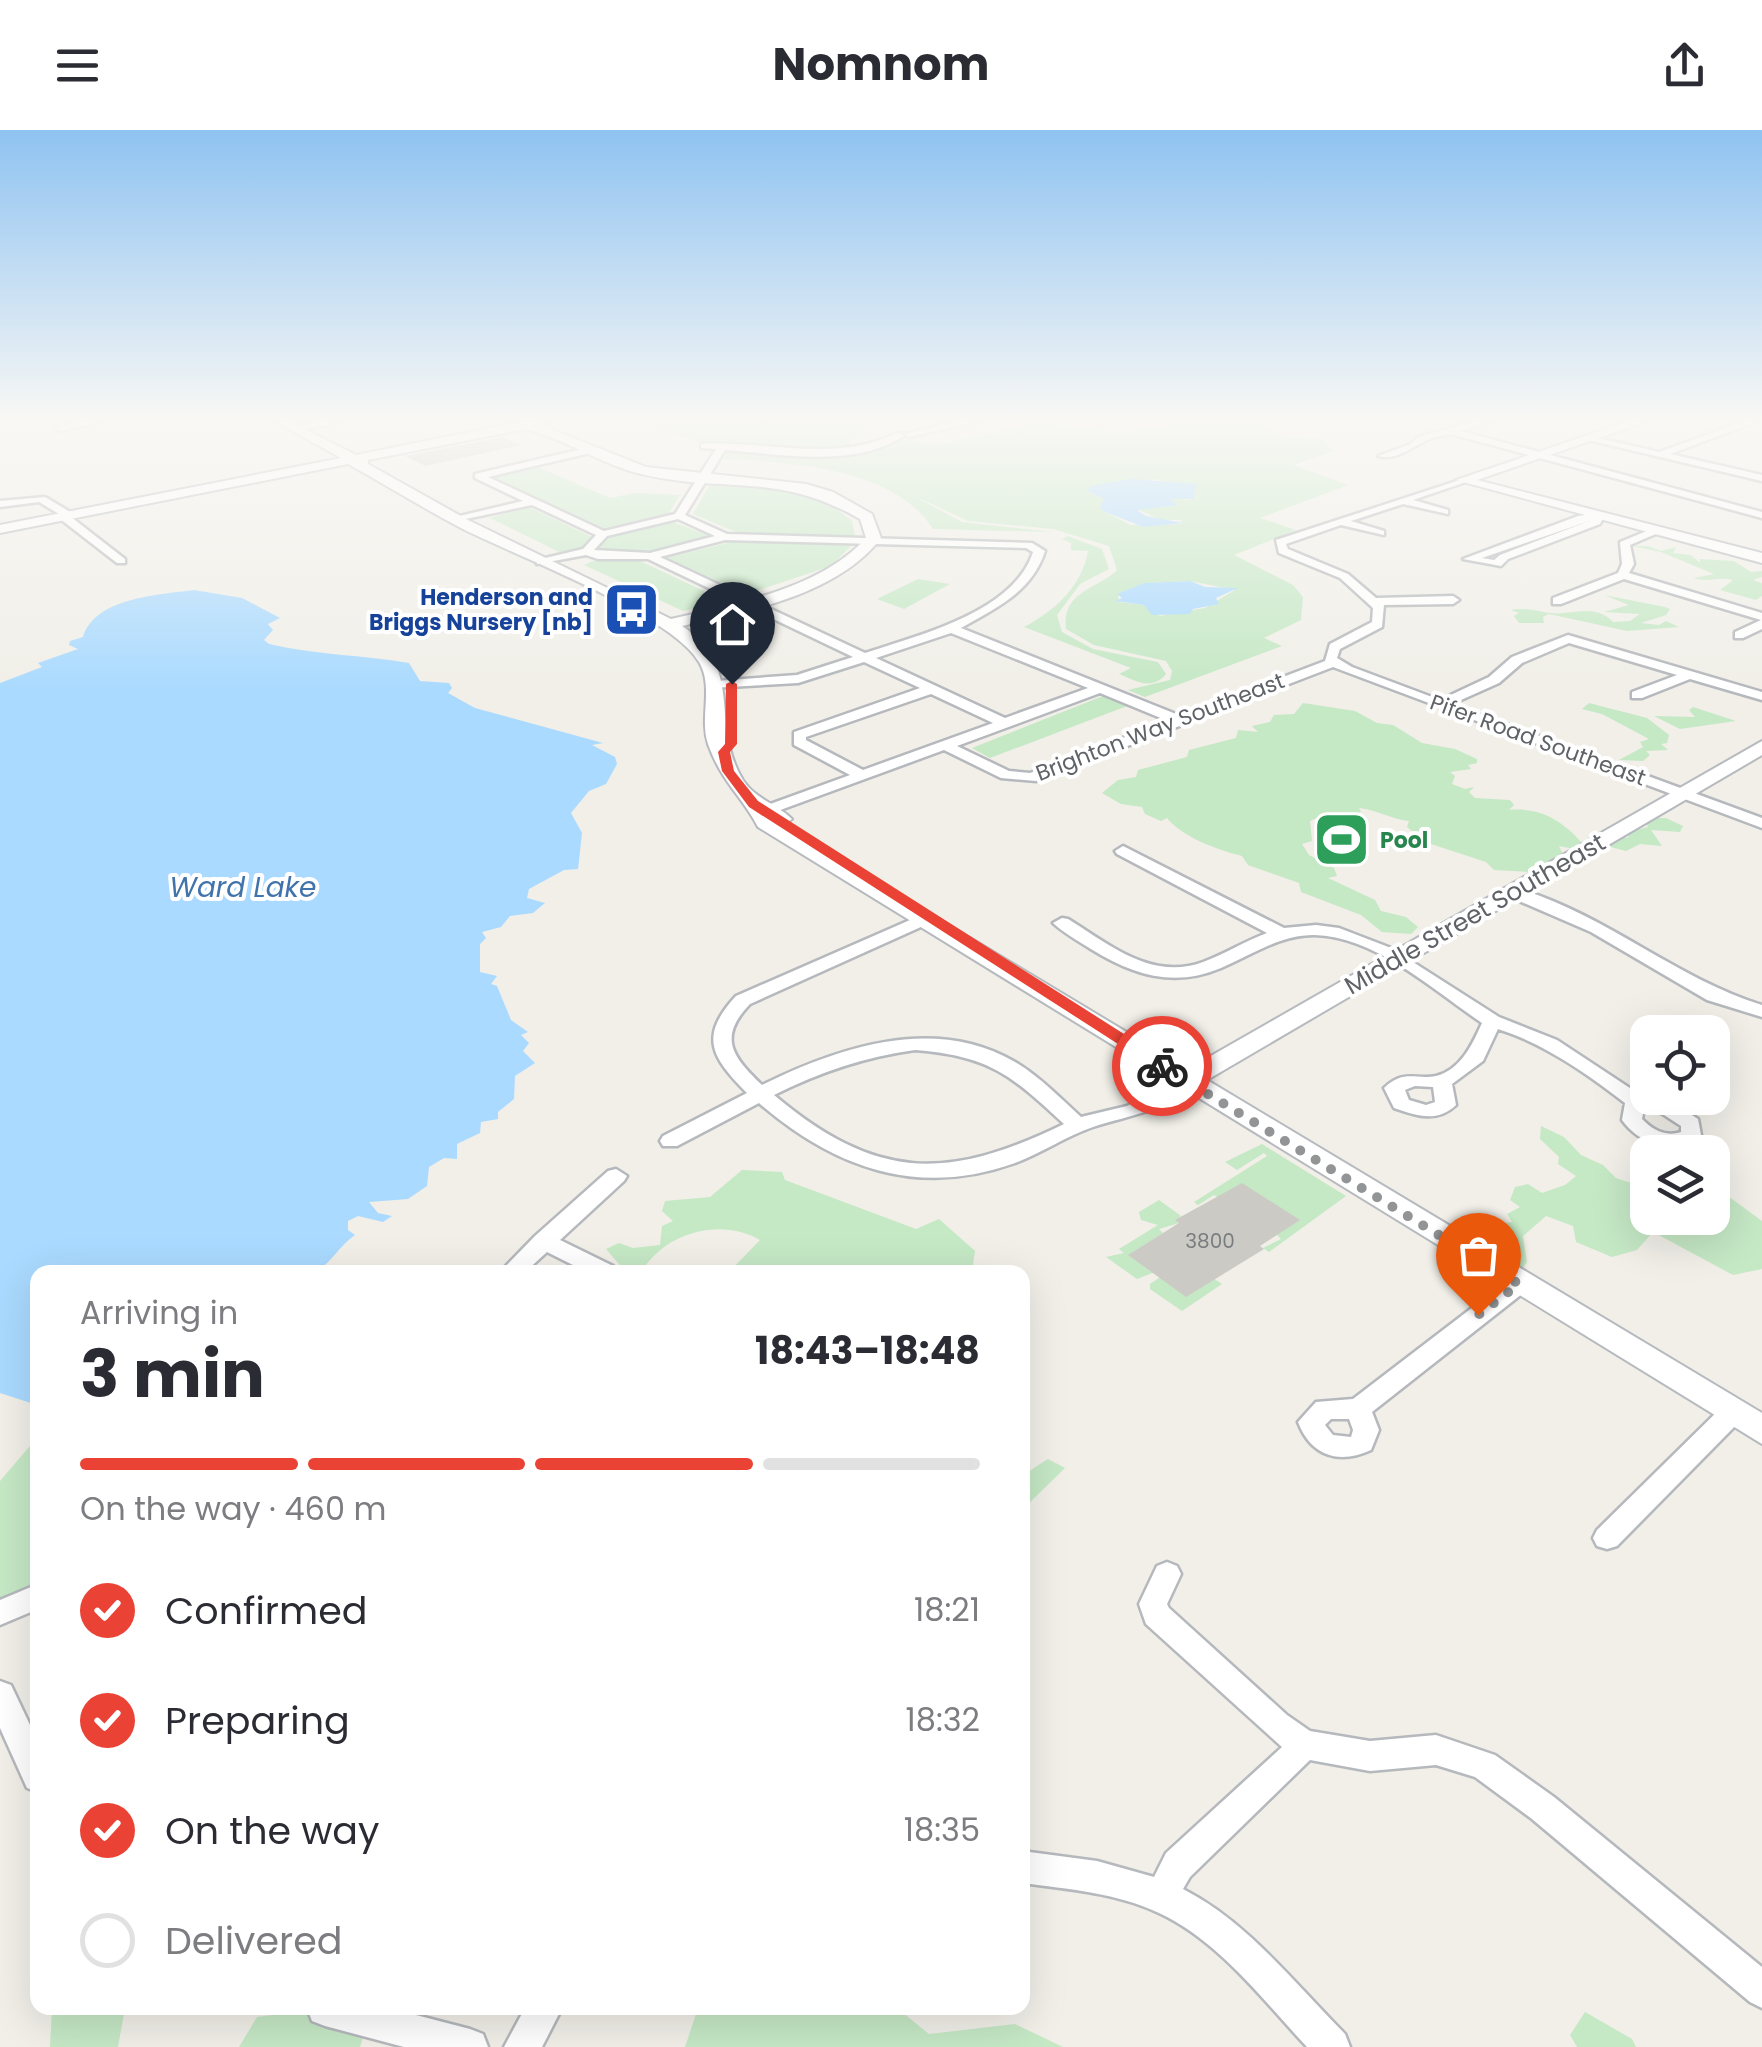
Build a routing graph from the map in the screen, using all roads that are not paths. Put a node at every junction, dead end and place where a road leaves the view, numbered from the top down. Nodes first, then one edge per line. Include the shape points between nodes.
1 (57, 510) edge
2 (92, 510) edge
3 (450, 510) edge
4 (493, 510) edge
5 (551, 510) edge
6 (681, 510) edge
7 (853, 510) edge
8 (1371, 510) edge
9 (1439, 510) edge
10 (1579, 510) edge
11 (1444, 512) dead end
12 (65, 516) junction
13 (678, 516) junction
14 (1600, 516) junction
15 (463, 517) junction
16 (1340, 521) junction
17 (0, 528) edge
18 (1654, 530) junction
19 (1380, 533) dead end
20 (603, 534) junction
21 (725, 537) junction
22 (871, 541) junction
23 (593, 553) junction
24 (650, 556) junction
25 (1762, 558) edge
26 (120, 561) dead end
27 (554, 563) junction
28 (1624, 575) junction
29 (1453, 600) dead end
30 (1557, 601) dead end
31 (1376, 602) junction
32 (747, 603) junction
33 (1762, 616) edge
34 (677, 622) junction
35 (1762, 624) edge
36 (952, 628) junction
37 (1739, 636) dead end
38 (864, 658) junction
39 (1328, 658) junction
40 (1691, 674) junction
41 (724, 685) junction
42 (1102, 688) junction
43 (931, 689) junction
44 (1637, 695) dead end
45 (1762, 696) edge
46 (1441, 704) junction
47 (1179, 720) junction
48 (1006, 724) junction
49 (947, 746) junction
50 (1762, 747) edge
51 (863, 776) junction
52 (1681, 793) junction
53 (764, 812) junction
54 (1762, 823) edge
55 (1123, 850) dead end
56 (1516, 894) junction
57 (926, 918) junction
58 (1062, 923) dead end
59 (1277, 932) junction
60 (1394, 960) junction
61 (1762, 1011) edge
62 (1492, 1021) junction
63 (1187, 1081) junction
64 (1442, 1082) dead end
65 (765, 1096) junction
66 (1630, 1097) edge
67 (1077, 1126) junction
68 (670, 1140) dead end
69 (616, 1176) dead end
70 (543, 1241) junction
71 (518, 1265) edge
72 (591, 1265) edge
73 (1519, 1284) junction
74 (1358, 1409) dead end
75 (1733, 1412) junction
76 (1762, 1430) edge
77 (1606, 1538) dead end
78 (1167, 1574) dead end
79 (30, 1600) edge
80 (0, 1613) edge
81 (0, 1696) edge
82 (1303, 1744) junction
83 (30, 1760) edge
84 (1030, 1868) edge
85 (1162, 1896) junction
86 (1762, 1990) edge
87 (351, 2015) edge
88 (540, 2015) edge
89 (470, 2047) edge
90 (522, 2047) edge
91 (1332, 2047) edge

1 - 12 street
2 - 12 street
3 - 15 street
4 - 15 street
5 - 20 street
6 - 13 street
7 - 22 street via 865,518
8 - 16 street
9 - 11 street
10 - 14 street
12 - 17 street
12 - 26 street
13 - 20 street
13 - 21 street
14 - 14 street via 1582,518 1469,559 1496,564
14 - 18 street
15 - 27 street
16 - 19 street
16 - 31 street via 1278,544 1344,576
18 - 25 street
18 - 28 street via 1624,544
20 - 23 street
21 - 22 street
21 - 24 street
22 - 32 street via 834,575
22 - 36 street via 1039,550 1014,592
23 - 24 street
23 - 27 street
24 - 32 street
27 - 34 street
28 - 30 street
28 - 33 street
29 - 31 street
31 - 39 street, Brighton Way Southeast via 1381,616 1374,627
32 - 34 street
32 - 38 street
34 - 41 street via 723,660
35 - 37 street
36 - 38 street
36 - 42 street
38 - 41 street via 784,682
38 - 43 street
39 - 46 street, Pifer Road Southeast
39 - 47 street, Brighton Way Southeast
40 - 44 street
40 - 45 street
40 - 46 street via 1576,638 1517,660 1494,680
41 - 53 street via 728,771
42 - 47 street
42 - 48 street
43 - 48 street
43 - 51 street via 797,738
46 - 52 street, Pifer Road Southeast
47 - 49 street, Brighton Way Southeast via 1030,778
48 - 49 street
49 - 51 street
50 - 52 street, Middle Street Southeast
51 - 53 street
52 - 54 street, Pifer Road Southeast
52 - 56 street, Middle Street Southeast
53 - 57 street via 766,822 785,835
55 - 59 street
56 - 60 street, Middle Street Southeast
56 - 61 street via 1610,935 1714,996
57 - 63 street
57 - 65 street via 763,988 730,1012 723,1050
58 - 59 street via 1140,968 1169,974 1201,970
59 - 60 street via 1321,930
60 - 62 street
60 - 63 street, Middle Street Southeast
62 - 64 street via 1476,1057
62 - 66 street via 1578,1059
63 - 67 street via 1146,1106
63 - 73 street
65 - 67 street via 843,1152 914,1170 1000,1163
65 - 67 street via 877,1047 942,1043 1003,1063
65 - 68 street
69 - 70 street
70 - 71 street
70 - 72 street
73 - 74 street
73 - 75 street
75 - 76 street
75 - 77 street
78 - 82 street via 1153,1604 1156,1615
79 - 80 street
81 - 83 street
82 - 85 street via 1178,1865
82 - 86 street via 1370,1756 1436,1750 1484,1765
84 - 85 street
85 - 91 street via 1212,1926
87 - 89 street
88 - 90 street

